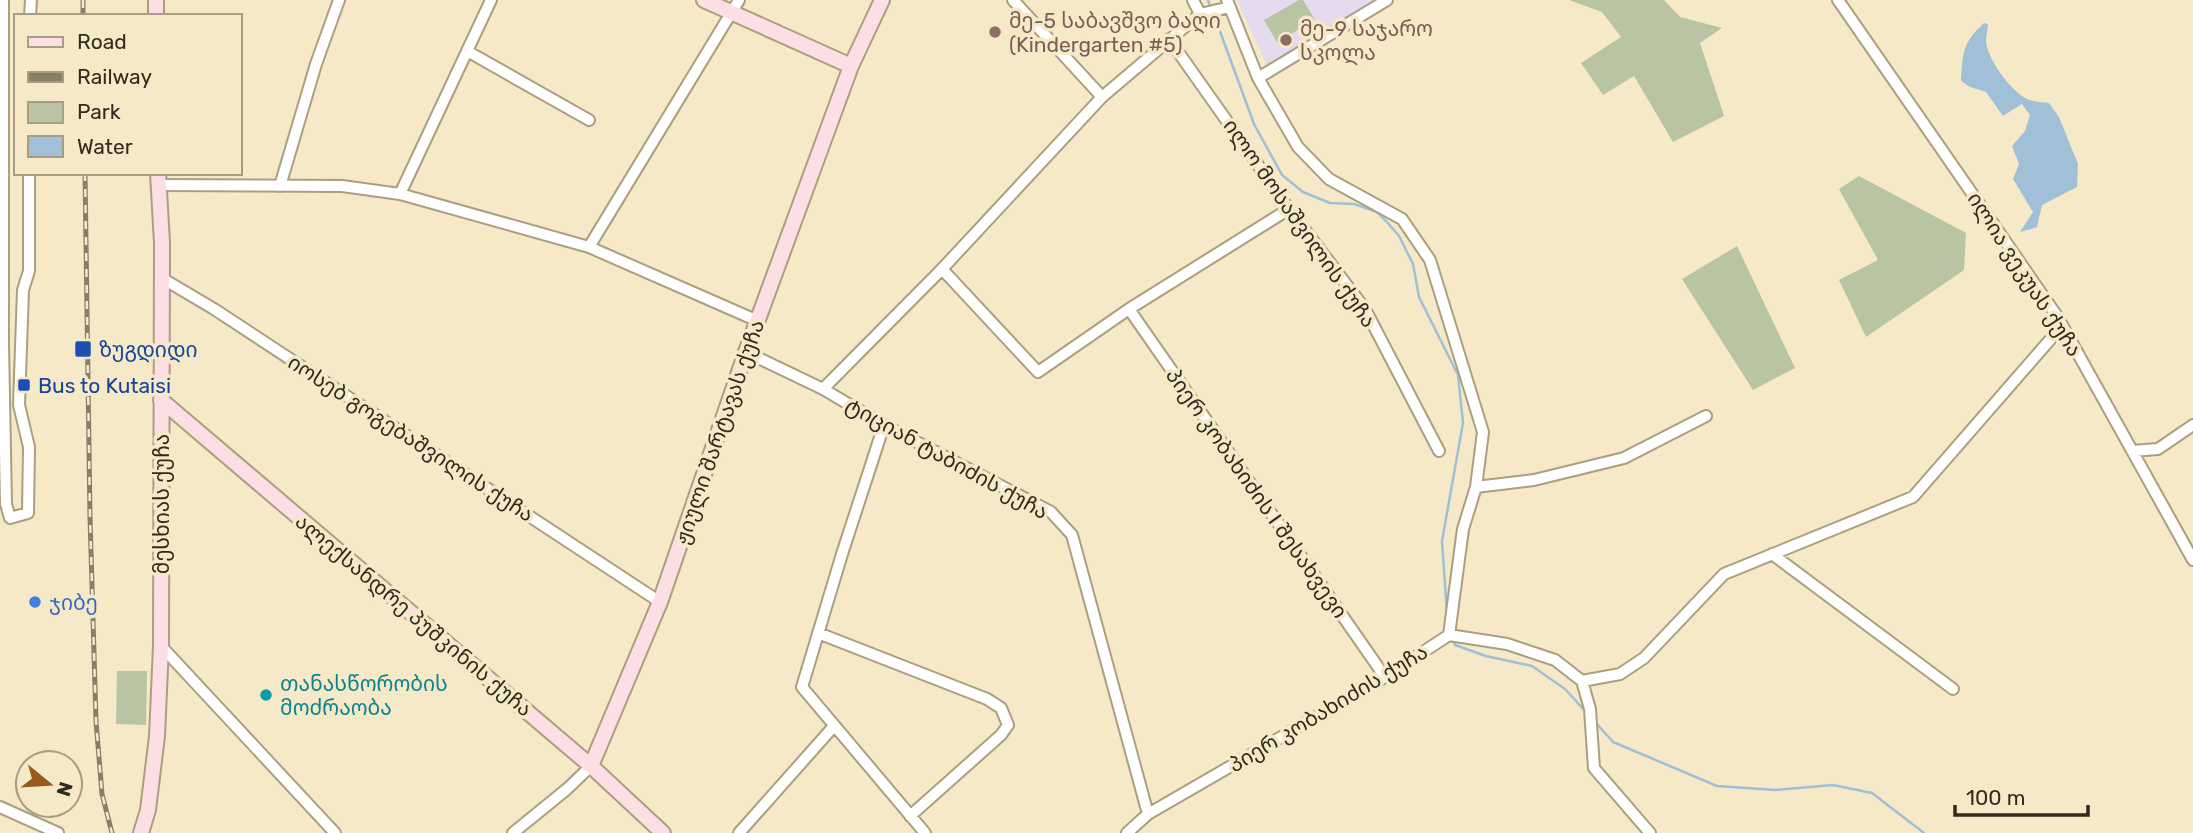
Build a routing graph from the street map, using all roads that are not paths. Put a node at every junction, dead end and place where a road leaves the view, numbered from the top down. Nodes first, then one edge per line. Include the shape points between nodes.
1 (3, 0) edge
2 (339, 0) edge
3 (491, 0) edge
4 (704, 0) edge
5 (882, 0) edge
6 (1013, 0) edge
7 (1193, 0) edge
8 (1387, 0) edge
9 (1838, 0) edge
10 (1229, 3) edge
11 (735, 6) edge
12 (1201, 13) junction
13 (1169, 39) junction
14 (467, 51) junction
15 (851, 66) junction
16 (1258, 78) junction
17 (1102, 97) junction
18 (1, 100) edge
19 (589, 120) dead end
20 (29, 175) edge
21 (158, 179) edge
22 (280, 186) junction
23 (400, 194) junction
24 (1289, 209) junction
25 (589, 247) junction
26 (942, 269) junction
27 (160, 277) junction
28 (1129, 309) junction
29 (758, 321) junction
30 (2062, 326) junction
31 (1, 344) edge
32 (20, 344) junction
33 (746, 352) junction
34 (2, 366) edge
35 (20, 366) junction
36 (823, 389) junction
37 (161, 400) junction
38 (1706, 416) dead end
39 (884, 425) junction
40 (2193, 425) edge
41 (1439, 451) dead end
42 (2132, 451) junction
43 (1476, 487) junction
44 (1772, 554) junction
45 (2193, 560) edge
46 (660, 602) junction
47 (818, 633) junction
48 (1449, 635) junction
49 (161, 646) junction
50 (1385, 677) junction
51 (1582, 681) junction
52 (1953, 689) dead end
53 (834, 726) junction
54 (592, 766) junction
55 (0, 807) edge
56 (1147, 814) junction
57 (910, 816) junction
58 (58, 833) edge
59 (141, 833) edge
60 (335, 833) edge
61 (513, 833) edge
62 (663, 833) edge
63 (739, 833) edge
64 (925, 833) edge
65 (1126, 833) edge
66 (1650, 833) edge

1 - 18 street
2 - 22 street
3 - 14 street
4 - 11 street
5 - 15 street, ჟიული შარტავას ქუჩა
6 - 17 street
7 - 12 street
8 - 16 street
9 - 30 street, ილია ვეკუას ქუჩა
10 - 12 street
10 - 16 street, პიერ კობახიძის ქუჩა
11 - 15 street
11 - 25 street
12 - 13 street
13 - 17 street
13 - 24 street, ილო მოსაშვილის ქუჩა
14 - 19 street
14 - 23 street
15 - 29 street, ჟიული შარტავას ქუჩა
16 - 43 street, პიერ კობახიძის ქუჩა via 1298,147 1329,179 1402,219 1430,260 1483,432
17 - 26 street
18 - 31 street
20 - 32 street via 29,271 23,290
21 - 22 street
21 - 27 street, მესხიას ქუჩა
22 - 23 street via 342,186
23 - 25 street
24 - 28 street
24 - 41 street, ილო მოსაშვილის ქუჩა via 1365,309
25 - 29 street
26 - 28 street via 1038,372
26 - 36 street
27 - 37 street, მესხიას ქუჩა
27 - 46 street, იოსებ გოგებაშვილის ქუჩა
28 - 50 street, პიერ კობახიძის I შესახვევი
29 - 33 street, ჟიული შარტავას ქუჩა
30 - 42 street, ილია ვეკუას ქუჩა
30 - 44 street via 1913,497
31 - 32 street
31 - 34 street
32 - 35 street
33 - 36 street, ტიციან ტაბიძის ქუჩა
33 - 46 street, ჟიული შარტავას ქუჩა
34 - 35 street
34 - 35 street via 10,518 28,513 29,447 19,405
36 - 39 street, ტიციან ტაბიძის ქუჩა
37 - 49 street, მესხიას ქუჩა
37 - 54 street, ალექსანდრე პუშკინის ქუჩა
38 - 43 street via 1624,458 1534,480
39 - 47 street
39 - 56 street, ტიციან ტაბიძის ქუჩა via 1051,512 1072,535
40 - 42 street via 2158,449
42 - 45 street, ილია ვეკუას ქუჩა
43 - 48 street, პიერ კობახიძის ქუჩა via 1464,529
44 - 51 street via 1724,574 1644,658 1620,674
44 - 52 street
46 - 54 street, ჟიული შარტავას ქუჩა
47 - 53 street via 802,687
47 - 57 street via 1001,708 1008,724 1001,735
48 - 50 street, პიერ კობახიძის ქუჩა
48 - 51 street via 1507,644 1555,660
49 - 59 street, მესხიას ქუჩა via 157,736
49 - 60 street
50 - 56 street, პიერ კობახიძის ქუჩა
51 - 66 street via 1590,709 1594,768
53 - 57 street
53 - 63 street
54 - 61 street, ჟიული შარტავას ქუჩა
54 - 62 street, ალექსანდრე პუშკინის ქუჩა
55 - 58 street
56 - 65 street, პიერ კობახიძის ქუჩა
57 - 64 street

